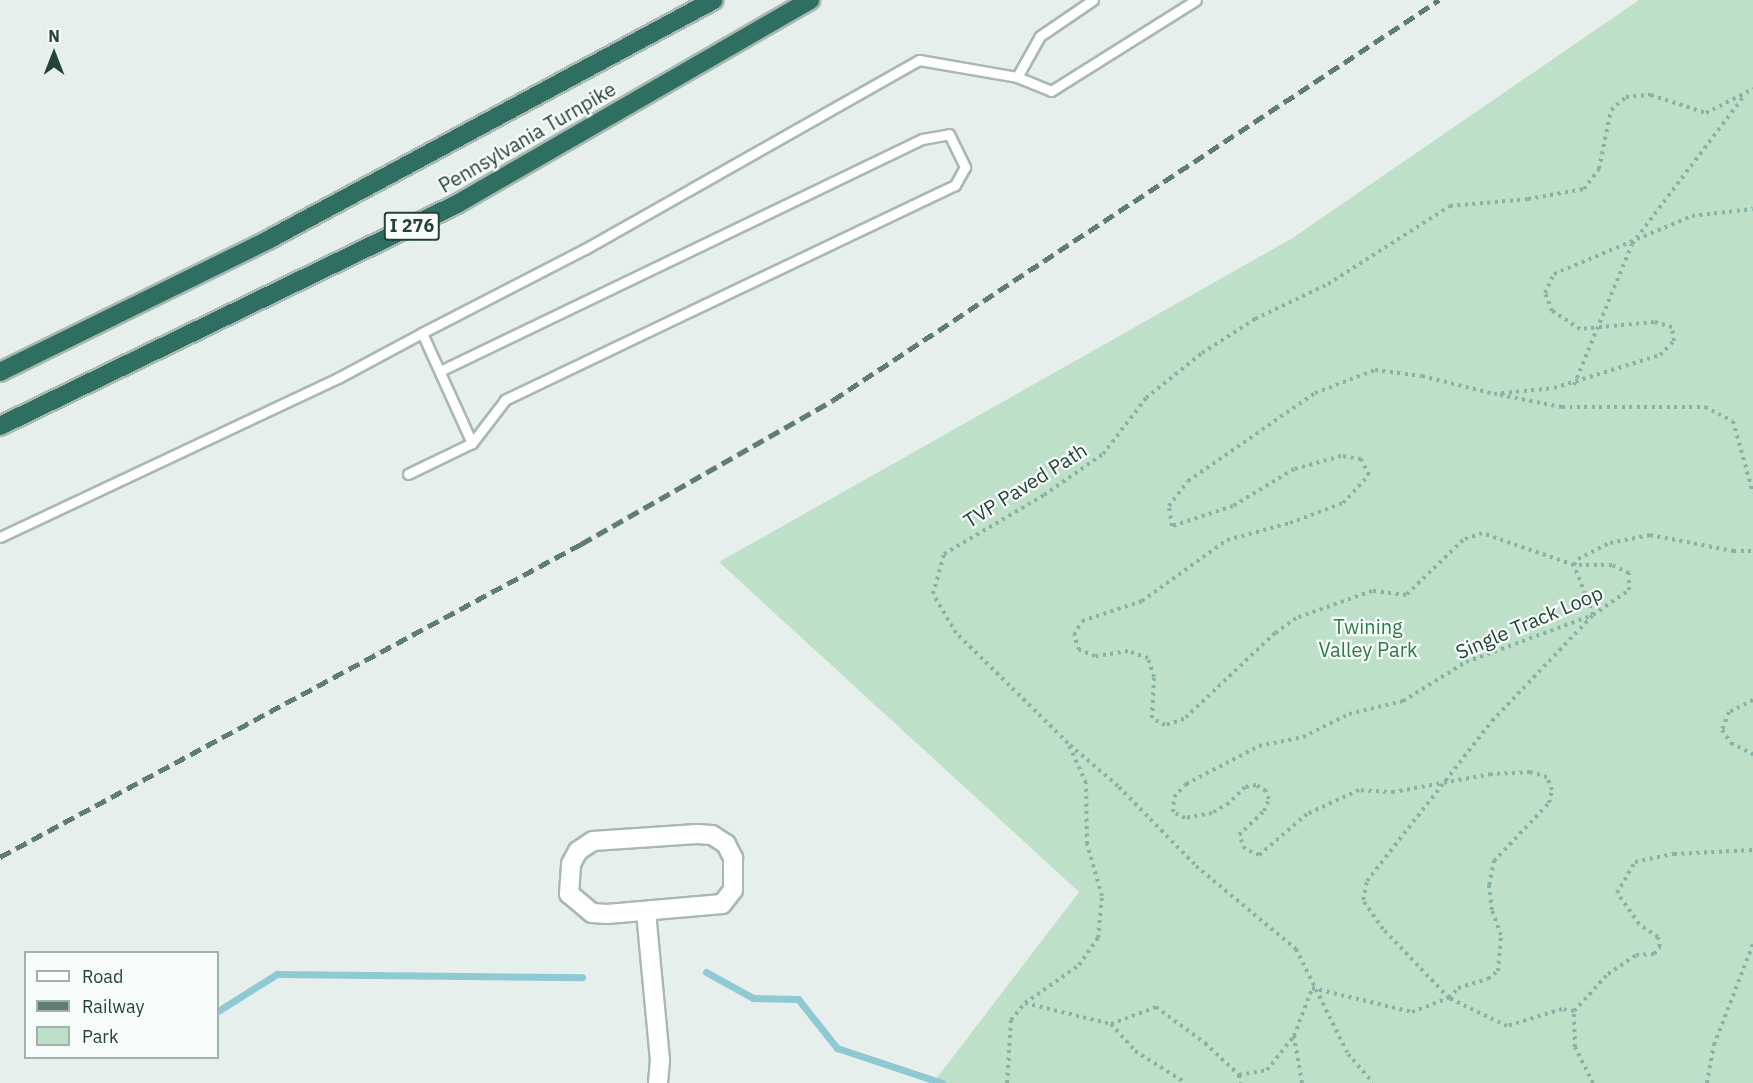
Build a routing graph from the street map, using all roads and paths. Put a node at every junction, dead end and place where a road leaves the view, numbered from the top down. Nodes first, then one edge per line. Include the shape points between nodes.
1 (714, 0) edge
2 (810, 0) edge
3 (1093, 0) edge
4 (1196, 0) edge
5 (1017, 77) junction
6 (1753, 89) edge
7 (1744, 96) junction
8 (1753, 209) edge
9 (1632, 244) junction
10 (1596, 328) junction
11 (422, 333) junction
12 (440, 371) junction
13 (0, 372) edge
14 (1574, 384) junction
15 (1494, 394) junction
16 (0, 426) edge
17 (472, 443) junction
18 (408, 474) dead end
19 (1753, 493) edge
20 (0, 537) edge
21 (1753, 551) edge
22 (1574, 565) junction
23 (1593, 615) junction
24 (1753, 700) edge
25 (1068, 743) junction
26 (1753, 754) edge
27 (1443, 784) junction
28 (1753, 850) edge
29 (646, 912) junction
30 (1753, 944) edge
31 (1312, 988) junction
32 (1449, 998) junction
33 (1024, 1003) junction
34 (1574, 1011) junction
35 (1111, 1024) junction
36 (1294, 1036) junction
37 (1239, 1075) junction
38 (658, 1083) edge
39 (1007, 1083) edge
40 (1186, 1083) edge
41 (1240, 1083) edge
42 (1302, 1083) edge
43 (1373, 1083) edge
44 (1593, 1083) edge
45 (1707, 1083) edge

1 - 13 highway, Pennsylvania Turnpike / I 276 via 267,240
2 - 16 highway, Pennsylvania Turnpike / I 276 via 457,204
3 - 5 lane via 1040,36
4 - 5 lane via 1051,91
5 - 11 lane via 919,60 585,249
6 - 7 path, TVP Paved Path
7 - 9 path
7 - 25 path, TVP Paved Path via 1706,113 1651,95 1626,97 1611,110 1599,169 1584,189 1528,200 1450,206 1328,284 1255,319 1202,353 1146,398 1103,454 1044,495 944,554 933,594 956,633
8 - 9 path, Single Track Loop via 1692,216
9 - 10 path
9 - 10 path, Single Track Loop via 1554,274 1545,292 1552,311 1580,329
10 - 14 path
10 - 14 path, Single Track Loop via 1654,322 1672,327 1674,340 1660,355
11 - 12 lane
11 - 20 lane via 338,378
12 - 17 lane
12 - 17 lane via 922,139 949,134 965,167 955,185 505,400
14 - 15 path, Single Track Loop
15 - 19 path via 1563,407 1705,407 1733,421
15 - 22 path, Single Track Loop via 1422,376 1375,370 1315,393 1188,481 1168,506 1173,526 1233,506 1294,469 1341,456 1361,459 1369,475 1342,503 1290,523 1227,540 1142,601 1082,621 1074,635 1079,650 1095,656 1128,651 1148,658 1154,677 1152,718 1165,725 1184,719 1296,618 1372,591 1406,595 1463,540 1482,533
17 - 18 lane
21 - 22 path via 1733,551 1650,535 1610,543 1578,559
22 - 23 path
22 - 23 path, Single Track Loop via 1611,565 1629,573 1629,590
23 - 27 path via 1492,721
23 - 27 path, Single Track Loop via 1466,662 1403,701 1349,714 1303,737 1259,746 1186,784 1174,797 1173,812 1185,818 1212,813 1245,787 1256,785 1266,791 1269,799 1264,811 1239,835 1245,849 1259,855 1307,814 1359,790 1394,792
24 - 26 path via 1729,712 1722,730 1731,743
25 - 31 path via 1119,787 1196,866 1296,949
25 - 33 path, TVP Paved Path via 1086,783 1087,844 1102,896 1098,938 1079,965
27 - 32 path via 1367,881 1363,900 1383,929
27 - 32 path, Single Track Loop via 1530,772 1547,777 1552,790 1549,803 1494,861 1488,885 1501,935 1498,971 1488,980 1458,988
28 - 34 path via 1674,854 1635,862 1617,893 1639,924 1658,937 1660,947 1654,954 1636,956 1608,974
29 - 29 street via 722,904 734,890 736,876 734,858 726,844 712,835 697,834 593,841 578,850 568,879 569,894 577,903 592,913
29 - 38 street via 659,1041
30 - 45 path via 1714,1045
31 - 32 path, Single Track Loop via 1412,1012
31 - 36 path
31 - 43 path via 1348,1054
32 - 34 path via 1507,1026 1562,1009
33 - 35 path
33 - 39 path, TVP Paved Path via 1011,1020
34 - 44 path via 1575,1047
35 - 37 path via 1156,1007 1205,1043
35 - 40 path via 1135,1052
36 - 37 path via 1267,1070
36 - 42 path
37 - 41 path

